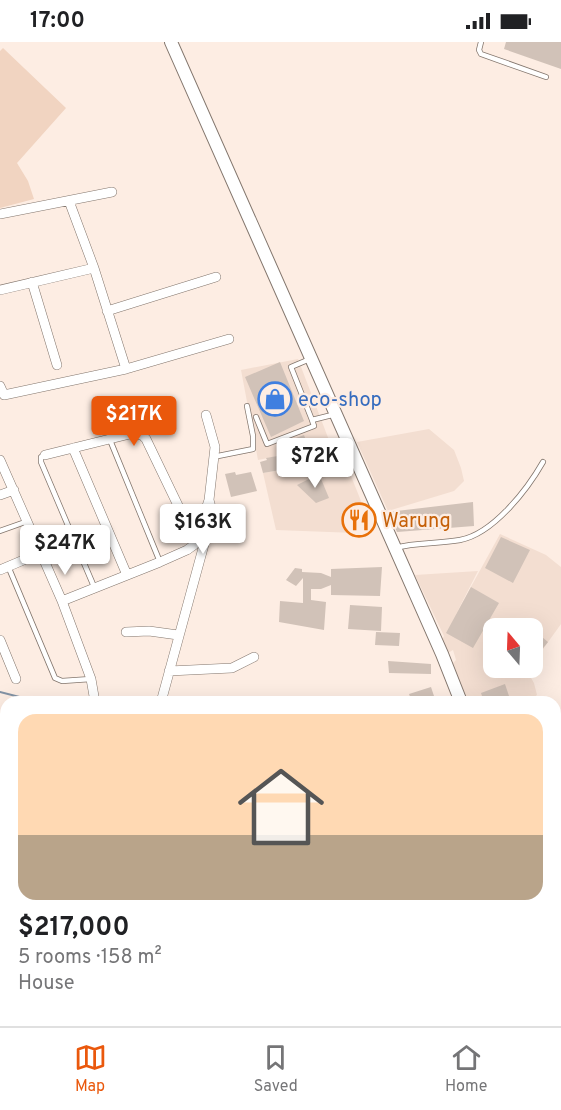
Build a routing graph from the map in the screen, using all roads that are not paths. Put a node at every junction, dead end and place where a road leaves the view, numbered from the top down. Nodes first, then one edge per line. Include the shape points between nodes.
1 (171, 42) edge
2 (481, 42) edge
3 (546, 77) dead end
4 (112, 192) dead end
5 (69, 201) junction
6 (0, 214) edge
7 (94, 268) junction
8 (216, 277) dead end
9 (32, 282) junction
10 (0, 290) edge
11 (107, 311) junction
12 (230, 339) dead end
13 (311, 358) junction
14 (57, 365) dead end
15 (126, 369) junction
16 (1, 392) edge
17 (247, 406) dead end
18 (336, 414) junction
19 (206, 415) dead end
20 (256, 417) dead end
21 (312, 420) junction
22 (109, 439) junction
23 (74, 448) junction
24 (45, 455) joint
25 (213, 457) junction
26 (0, 460) edge
27 (543, 462) dead end
28 (14, 490) junction
29 (0, 495) edge
30 (208, 500) junction
31 (184, 520) dead end
32 (28, 521) junction
33 (0, 531) edge
34 (395, 548) junction
35 (40, 553) junction
36 (160, 562) junction
37 (4, 568) edge
38 (127, 575) junction
39 (95, 589) junction
40 (62, 601) junction
41 (126, 632) dead end
42 (178, 635) junction
43 (0, 640) edge
44 (254, 657) dead end
45 (169, 671) junction
46 (16, 679) dead end
47 (91, 679) junction
48 (94, 696) edge
49 (162, 696) edge
50 (459, 696) edge
51 (365, 1026) edge
52 (389, 1026) edge

1 - 13 main road
2 - 3 lane via 481,54
4 - 5 street
5 - 6 street
5 - 7 street
7 - 9 street
7 - 11 street
8 - 11 street
9 - 10 street
9 - 14 street
11 - 15 street
12 - 15 street
13 - 18 main road
13 - 21 lane via 291,367
15 - 16 street
17 - 25 lane via 253,449
18 - 21 lane
18 - 34 main road
19 - 25 street via 214,441
20 - 21 lane via 267,444 314,426
22 - 23 street
22 - 31 street via 134,433 146,439
22 - 36 lane
23 - 24 street
23 - 38 street
24 - 39 lane via 41,462
25 - 30 street
26 - 28 street
27 - 34 lane via 531,483 497,520 474,535
28 - 29 street
28 - 32 street
30 - 36 street via 195,545
30 - 42 street via 211,519
32 - 33 lane
32 - 35 street
34 - 50 main road
35 - 37 street
35 - 40 street
36 - 38 street
37 - 47 lane via 55,678
38 - 39 street
39 - 40 street
40 - 47 street
41 - 42 street
42 - 45 street
43 - 46 street
44 - 45 street via 232,668
45 - 49 street
47 - 48 street
51 - 52 main road

